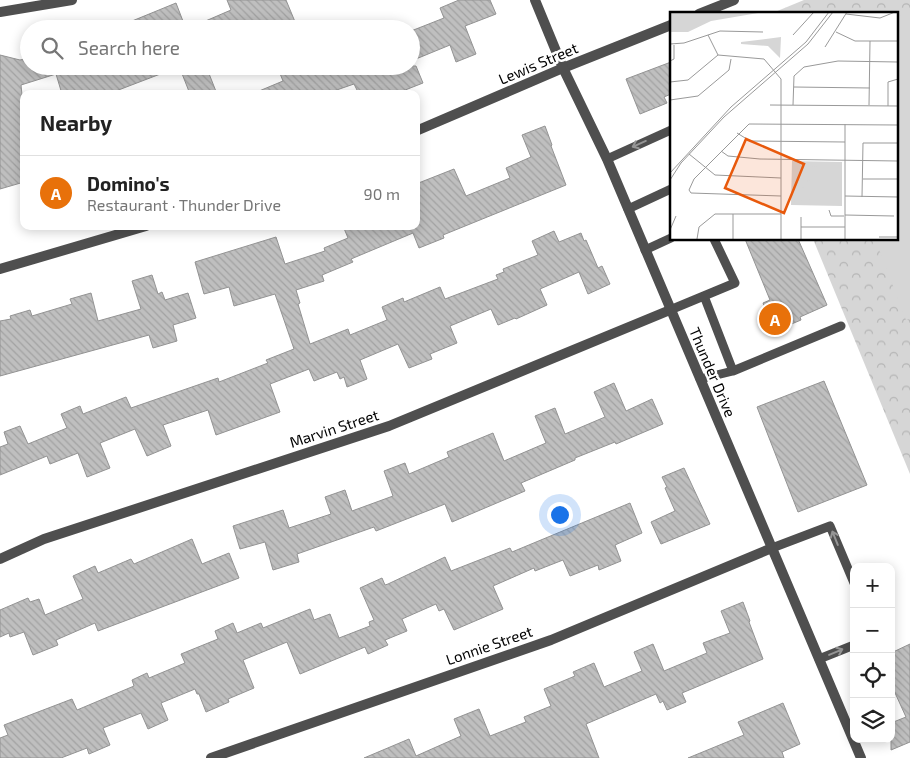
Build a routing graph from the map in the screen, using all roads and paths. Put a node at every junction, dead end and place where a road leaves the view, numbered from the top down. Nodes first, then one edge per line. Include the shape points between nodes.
1 (72, 0) edge
2 (535, 0) edge
3 (734, 0) edge
4 (0, 12) edge
5 (704, 12) edge
6 (670, 25) edge
7 (563, 68) junction
8 (420, 128) edge
9 (670, 130) edge
10 (606, 159) junction
11 (670, 189) edge
12 (628, 209) junction
13 (132, 230) edge
14 (670, 238) edge
15 (714, 240) edge
16 (645, 250) junction
17 (0, 269) edge
18 (704, 296) junction
19 (670, 310) junction
20 (842, 326) dead end
21 (733, 371) junction
22 (700, 379) junction
23 (772, 548) junction
24 (0, 558) edge
25 (850, 574) edge
26 (850, 646) edge
27 (819, 659) junction
28 (211, 758) edge
29 (861, 758) edge

1 - 4 street
2 - 7 street, Thunder Drive
3 - 5 street
6 - 7 street, Lewis Street
7 - 8 street, Lewis Street
7 - 10 street, Thunder Drive
9 -> 10 lane
10 - 12 street, Thunder Drive
11 - 12 lane
12 - 16 street, Thunder Drive
13 - 17 street
14 - 16 lane
15 - 18 lane via 735,283
16 - 19 street, Thunder Drive
18 - 19 lane
18 - 21 lane
19 - 22 street, Thunder Drive
19 - 24 street, Marvin Street via 389,426 44,539
20 - 21 lane
21 - 22 lane
22 - 23 street, Thunder Drive
25 -> 23 lane via 830,526
23 - 27 street, Thunder Drive
23 - 28 street, Lonnie Street via 551,640
27 -> 26 lane
27 - 29 street, Thunder Drive

